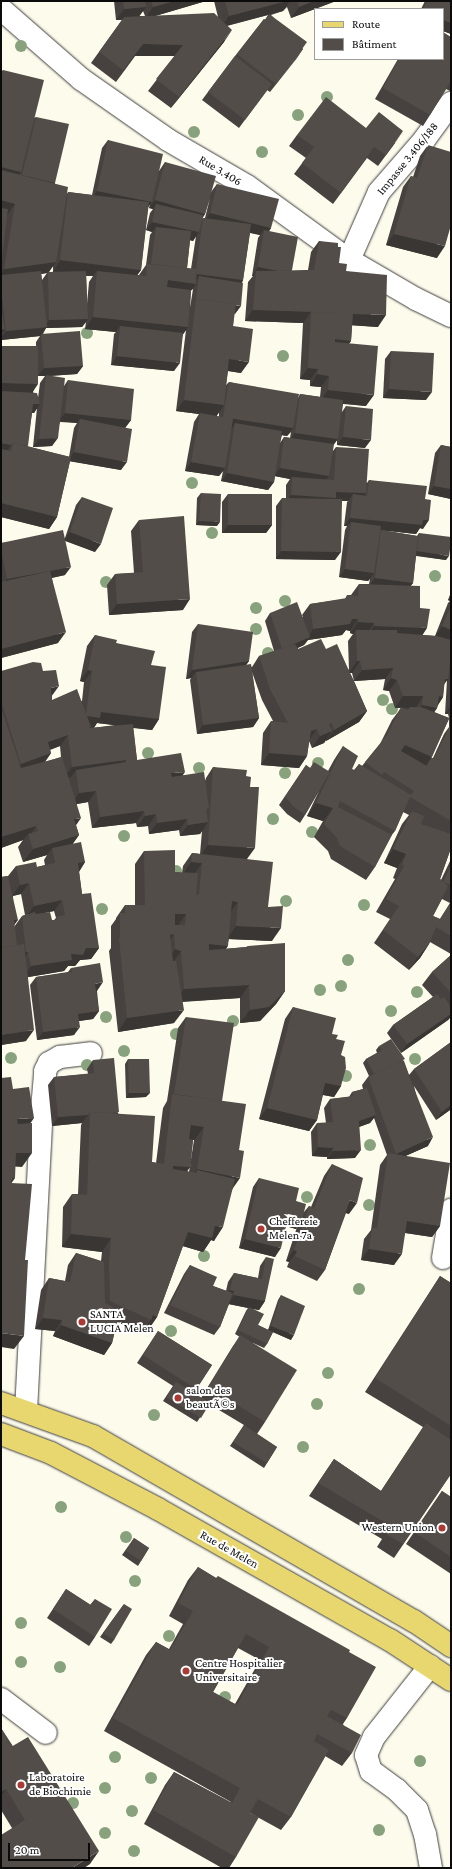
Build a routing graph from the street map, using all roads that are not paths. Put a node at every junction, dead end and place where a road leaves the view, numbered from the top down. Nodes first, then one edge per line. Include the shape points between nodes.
1 (1, 9) edge
2 (451, 103) edge
3 (349, 260) junction
4 (451, 316) edge
5 (91, 1053) dead end
6 (451, 1210) edge
7 (443, 1258) dead end
8 (1, 1403) edge
9 (26, 1411) junction
10 (1, 1434) edge
11 (451, 1646) edge
12 (430, 1666) junction
13 (451, 1680) edge
14 (1, 1699) edge
15 (46, 1734) dead end
16 (431, 1868) edge

1 - 3 street, Rue 3.406 via 81,79 168,140 247,186
2 - 3 street, Impasse 3.406/188 via 424,140 379,192
3 - 4 street, Rue 3.406
5 - 9 street via 60,1057 49,1063 45,1071
6 - 7 street
8 - 9 main road
9 - 11 main road via 93,1436 414,1621
10 - 12 main road, Rue de Melen via 51,1453 158,1509 390,1640
12 - 13 main road, Rue de Melen
12 - 16 street via 374,1737 366,1755 371,1771 398,1790 417,1810 425,1834
14 - 15 street

